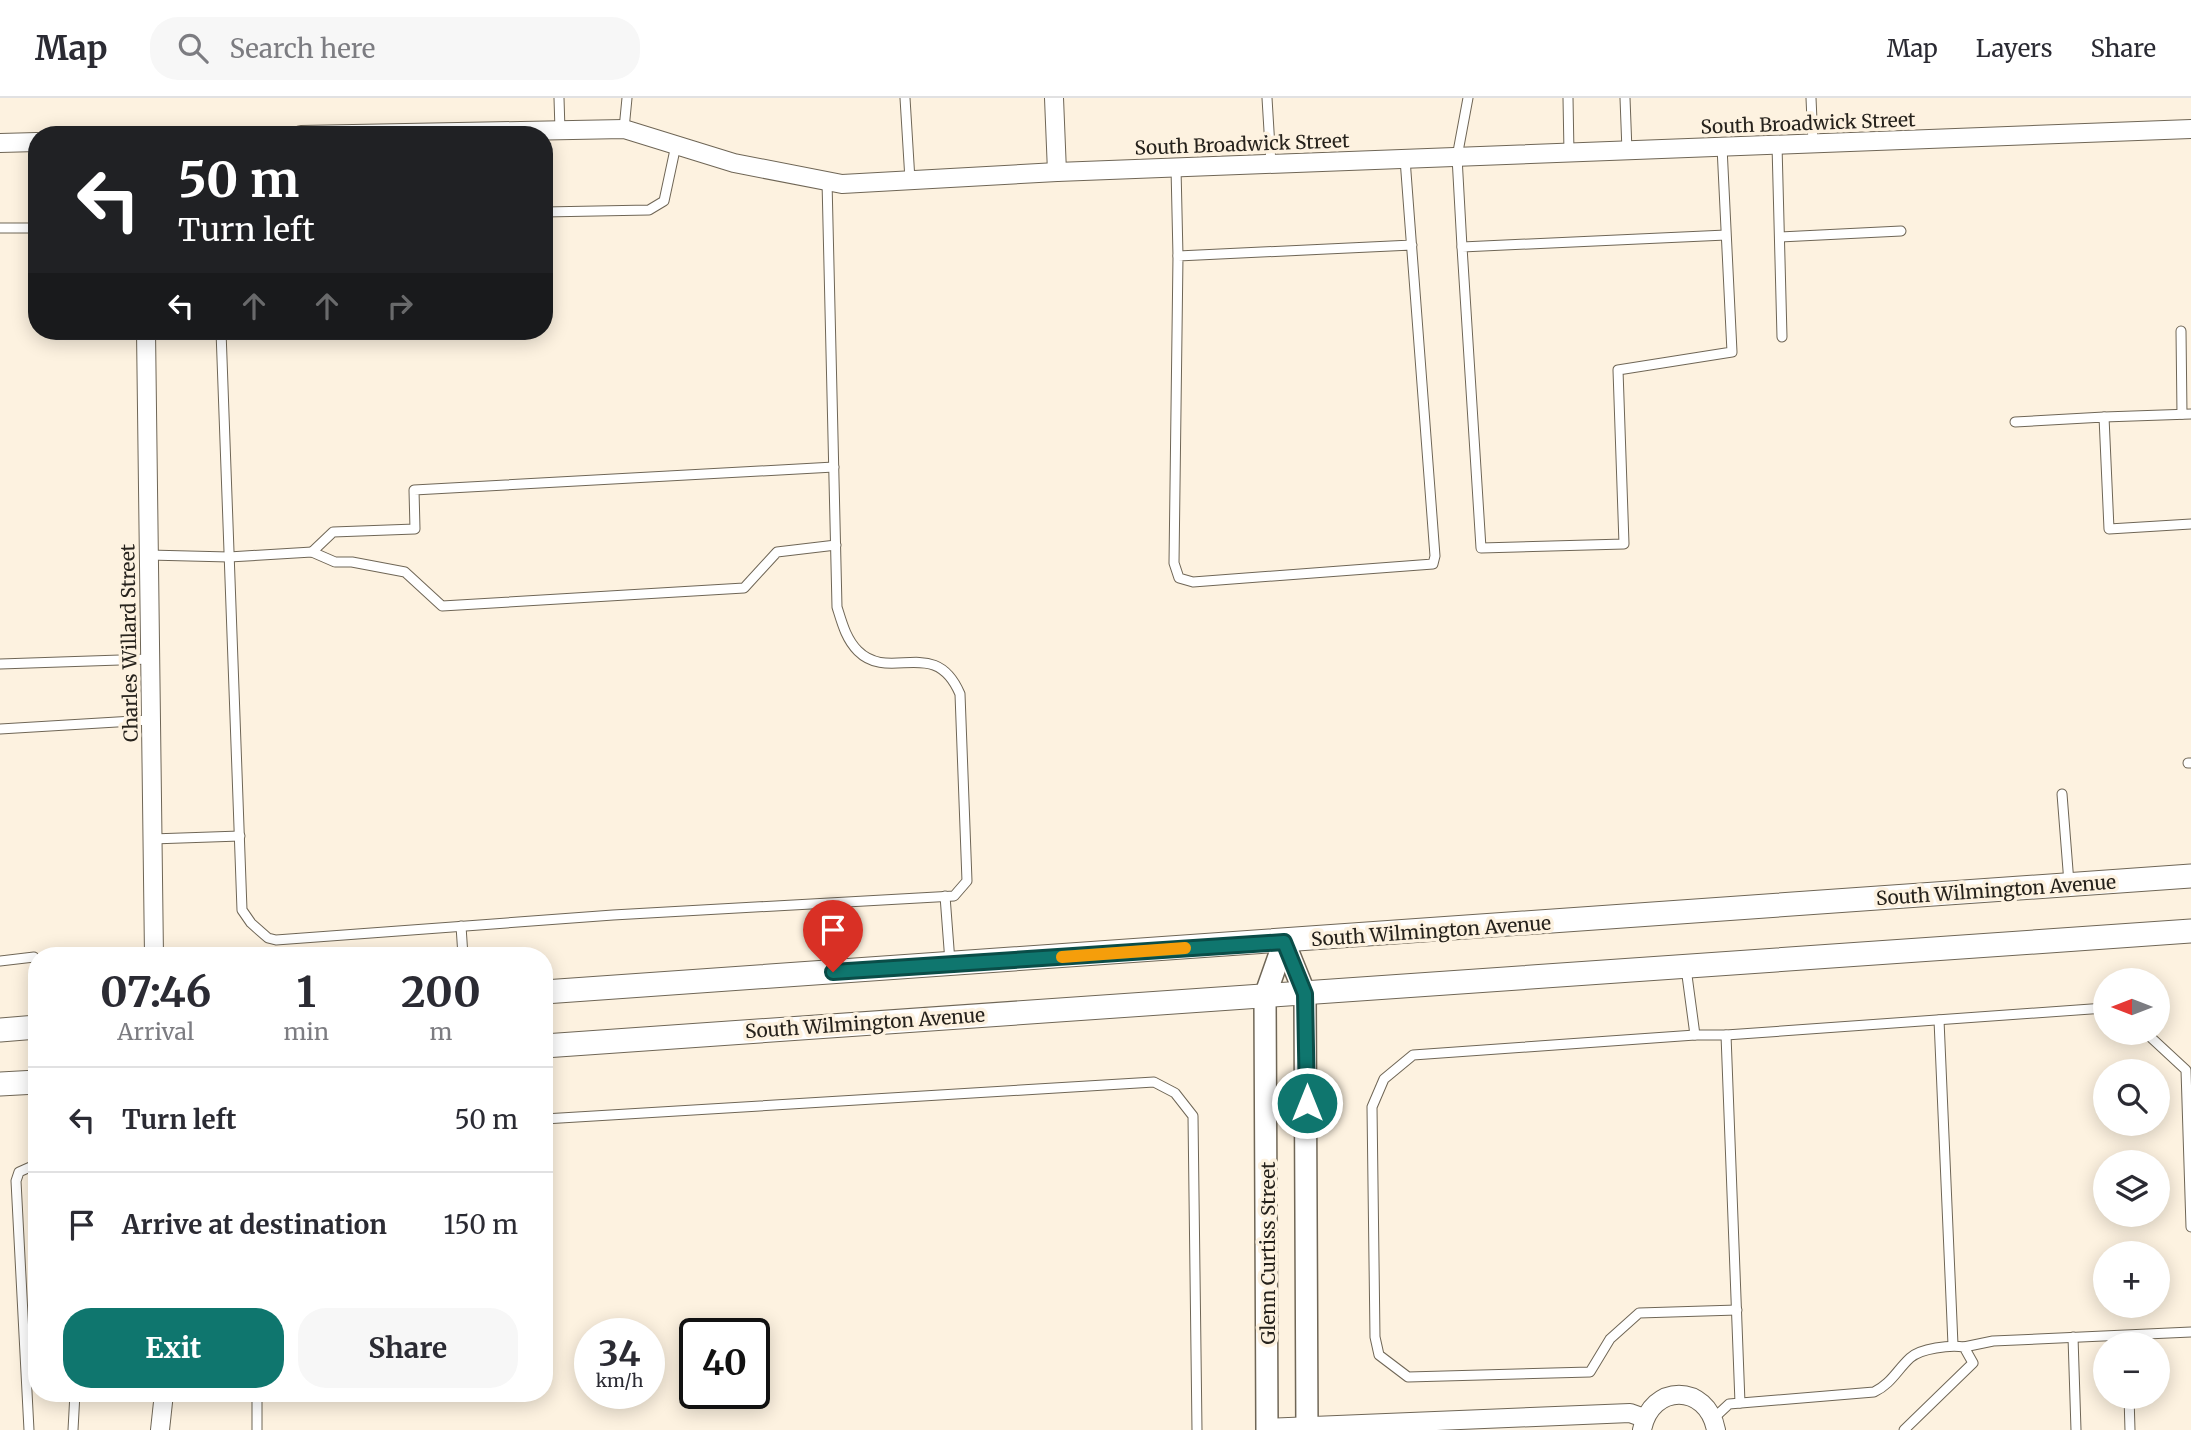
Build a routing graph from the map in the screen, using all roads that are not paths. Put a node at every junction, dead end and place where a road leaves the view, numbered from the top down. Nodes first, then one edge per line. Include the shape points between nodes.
1 (559, 98) edge
2 (627, 98) edge
3 (905, 98) edge
4 (1054, 98) edge
5 (1267, 98) edge
6 (1468, 98) edge
7 (1568, 98) edge
8 (1625, 98) edge
9 (1811, 98) edge
10 (624, 129) junction
11 (2191, 129) edge
12 (553, 130) edge
13 (560, 130) junction
14 (28, 142) edge
15 (0, 143) edge
16 (1813, 144) junction
17 (676, 145) junction
18 (1777, 145) junction
19 (1722, 147) junction
20 (1628, 150) junction
21 (1569, 153) junction
22 (1457, 157) junction
23 (1405, 159) junction
24 (1270, 164) junction
25 (1176, 168) junction
26 (1057, 172) junction
27 (910, 180) junction
28 (827, 181) junction
29 (553, 212) edge
30 (0, 228) edge
31 (28, 228) edge
32 (1901, 231) dead end
33 (1726, 235) junction
34 (1780, 237) junction
35 (1412, 245) junction
36 (1462, 247) junction
37 (1178, 256) junction
38 (2181, 331) dead end
39 (1782, 337) dead end
40 (146, 340) edge
41 (221, 340) edge
42 (2187, 414) edge
43 (2104, 417) junction
44 (2015, 422) dead end
45 (834, 467) junction
46 (2191, 524) edge
47 (836, 545) junction
48 (312, 552) junction
49 (149, 555) junction
50 (229, 557) junction
51 (150, 659) junction
52 (0, 664) edge
53 (150, 720) junction
54 (0, 729) edge
55 (2062, 794) dead end
56 (240, 836) junction
57 (152, 839) junction
58 (2191, 876) edge
59 (2069, 885) junction
60 (945, 896) junction
61 (461, 926) junction
62 (2191, 932) edge
63 (1284, 942) junction
64 (154, 947) edge
65 (462, 947) edge
66 (28, 958) edge
67 (0, 961) edge
68 (950, 964) junction
69 (1686, 968) junction
70 (553, 991) edge
71 (1305, 994) junction
72 (1265, 996) junction
73 (2093, 1009) edge
74 (1939, 1020) junction
75 (28, 1028) edge
76 (0, 1030) edge
77 (1695, 1035) junction
78 (1726, 1035) junction
79 (553, 1045) edge
80 (2159, 1045) edge
81 (28, 1082) edge
82 (0, 1084) edge
83 (553, 1118) edge
84 (28, 1168) edge
85 (2191, 1227) edge
86 (1737, 1310) junction
87 (2191, 1332) edge
88 (2170, 1335) edge
89 (2073, 1338) junction
90 (2093, 1339) edge
91 (1953, 1345) junction
92 (1964, 1348) junction
93 (75, 1402) edge
94 (163, 1402) edge
95 (257, 1402) edge
96 (1740, 1403) junction
97 (2129, 1409) edge
98 (1643, 1424) edge
99 (1715, 1424) edge
100 (1307, 1428) edge
101 (1267, 1429) edge
102 (29, 1430) edge
103 (73, 1430) edge
104 (160, 1430) edge
105 (257, 1430) edge
106 (1196, 1430) edge
107 (1904, 1430) edge
108 (2076, 1430) edge
109 (2130, 1430) edge

1 - 13 lane
2 - 10 lane
3 - 27 lane
4 - 26 street
5 - 24 lane
6 - 22 lane
7 - 21 lane
8 - 20 lane
9 - 16 lane
10 - 13 street, South Broadwick Street
10 - 17 street, South Broadwick Street
11 - 16 street, South Broadwick Street
12 - 13 street, South Broadwick Street
14 - 15 street
16 - 18 street, South Broadwick Street
17 - 28 street, South Broadwick Street via 734,163
17 - 29 lane via 664,201 649,210
18 - 19 street, South Broadwick Street
18 - 34 lane
19 - 20 street, South Broadwick Street
19 - 33 lane
20 - 21 street, South Broadwick Street
21 - 22 street, South Broadwick Street
22 - 23 street, South Broadwick Street
22 - 36 lane
23 - 24 street, South Broadwick Street
23 - 35 lane
24 - 25 street, South Broadwick Street
25 - 26 street, South Broadwick Street
25 - 37 lane
26 - 27 street, South Broadwick Street
27 - 28 street, South Broadwick Street
28 - 45 lane
30 - 31 lane
32 - 34 lane
33 - 36 lane
33 - 36 lane via 1732,352 1618,370 1624,544 1481,548
34 - 39 lane
35 - 37 lane
35 - 37 lane via 1433,564 1194,582 1179,578 1174,563
38 - 42 lane
40 - 49 street, Charles Willard Street
41 - 50 lane
42 - 43 lane
43 - 44 lane
43 - 46 lane via 2109,529
45 - 47 lane
45 - 48 lane via 414,490 415,528 333,532
47 - 48 lane via 777,552 744,588 442,606 405,572 335,562
47 - 60 lane via 837,607 846,635 860,653 876,662 934,664 952,675 960,694 967,881 954,896
48 - 50 lane
49 - 50 lane
49 - 51 street, Charles Willard Street
50 - 56 lane
51 - 52 lane
51 - 53 street, Charles Willard Street
53 - 54 lane
53 - 57 street, Charles Willard Street
55 - 59 lane
56 - 57 lane
56 - 61 lane via 242,910 268,938
57 - 64 street, Charles Willard Street
58 - 59 main road, South Wilmington Avenue
59 - 63 main road, South Wilmington Avenue
60 - 61 lane
60 - 68 lane
61 - 65 lane
62 - 69 main road, South Wilmington Avenue
63 - 68 main road, South Wilmington Avenue
63 - 71 street, Glenn Curtiss Street
63 - 72 street, Glenn Curtiss Street
66 - 67 lane
68 - 70 main road, South Wilmington Avenue
69 - 71 main road, South Wilmington Avenue
69 - 77 lane
71 - 72 main road, South Wilmington Avenue
71 - 100 street, Glenn Curtiss Street
72 - 79 main road, South Wilmington Avenue
72 - 101 street, Glenn Curtiss Street
73 - 74 lane
74 - 78 lane
74 - 91 lane
75 - 76 main road
77 - 78 lane
77 - 86 lane via 1413,1055 1384,1079 1372,1107 1375,1337 1379,1355 1408,1377 1590,1372 1610,1339 1639,1313
78 - 86 lane
80 - 85 lane via 2186,1070
81 - 82 main road
83 - 106 lane via 1154,1082 1175,1093 1194,1116
84 - 102 lane via 19,1172 16,1181
86 - 96 lane
87 - 88 lane
89 - 90 lane
89 - 92 lane via 1993,1341
89 - 108 lane
91 - 92 lane
91 - 96 lane via 1912,1355 1886,1386 1874,1392
92 - 107 lane via 1973,1363
93 - 103 lane
94 - 104 street
95 - 105 lane
96 - 99 lane via 1729,1404
97 - 109 lane
98 - 99 street via 1652,1405 1679,1394 1706,1405
98 - 100 street via 1629,1413
100 - 101 street

